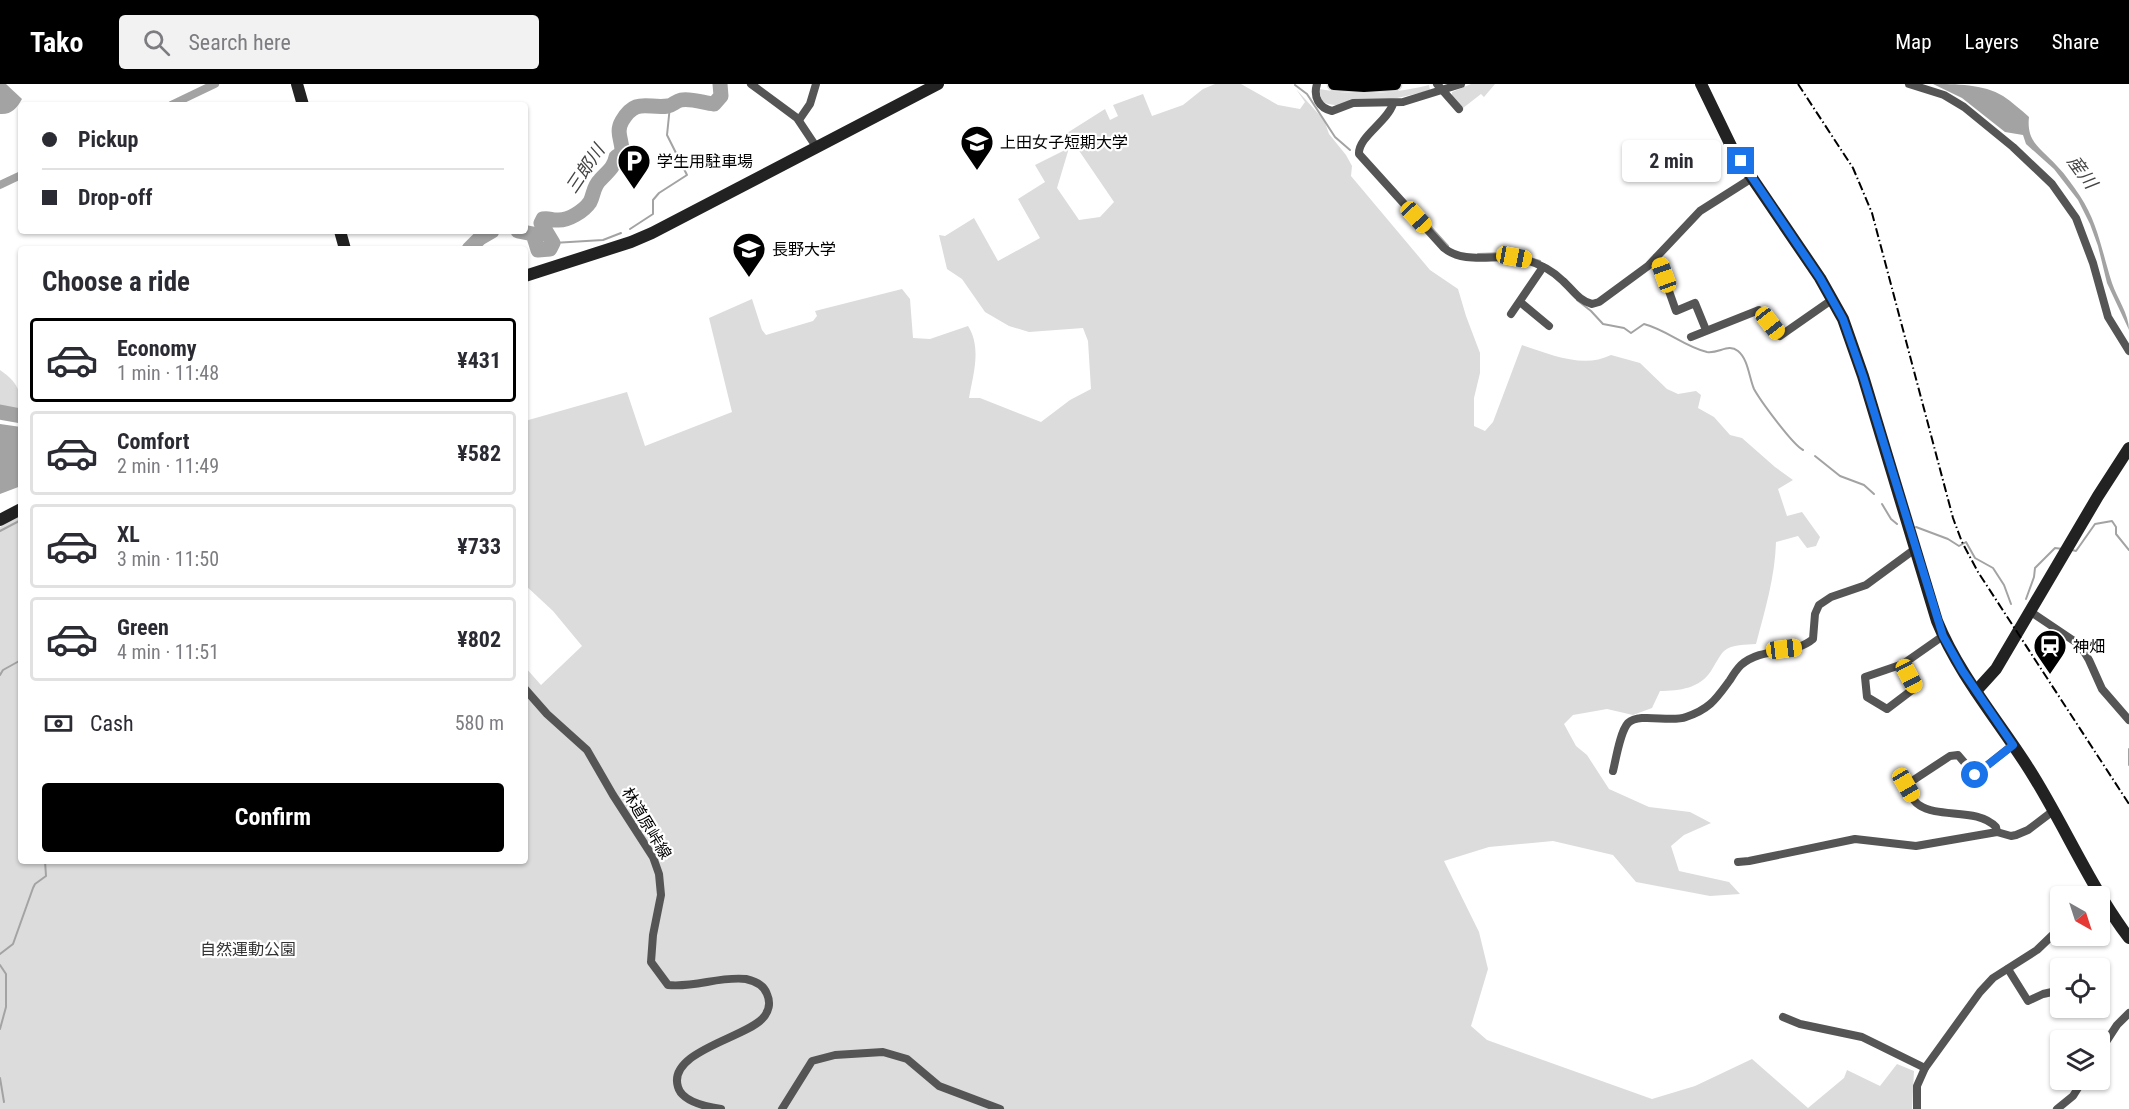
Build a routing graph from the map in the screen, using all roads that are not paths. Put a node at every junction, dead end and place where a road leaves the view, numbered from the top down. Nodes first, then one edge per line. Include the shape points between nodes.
1 (297, 84) edge
2 (751, 84) edge
3 (816, 84) edge
4 (938, 84) edge
5 (1317, 84) edge
6 (1334, 84) edge
7 (1395, 84) edge
8 (1461, 84) edge
9 (1701, 84) edge
10 (1909, 84) edge
11 (1440, 87) edge
12 (302, 102) edge
13 (1393, 104) junction
14 (1459, 109) dead end
15 (799, 120) junction
16 (817, 148) junction
17 (1752, 178) junction
18 (1657, 257) junction
19 (1543, 267) junction
20 (528, 275) edge
21 (1833, 299) junction
22 (1520, 302) junction
23 (1511, 314) dead end
24 (1550, 326) dead end
25 (1706, 330) junction
26 (1691, 337) dead end
27 (2129, 351) edge
28 (2129, 448) edge
29 (18, 511) edge
30 (0, 520) edge
31 (1915, 549) junction
32 (2031, 612) junction
33 (1943, 636) junction
34 (1903, 664) junction
35 (1976, 691) junction
36 (528, 692) edge
37 (2129, 720) edge
38 (2013, 745) junction
39 (1613, 771) dead end
40 (2053, 811) junction
41 (1997, 832) junction
42 (1738, 862) dead end
43 (2093, 886) edge
44 (2110, 912) edge
45 (2050, 938) edge
46 (2129, 938) edge
47 (2008, 969) junction
48 (2050, 992) edge
49 (2129, 1013) edge
50 (1783, 1017) dead end
51 (2110, 1036) edge
52 (1925, 1068) junction
53 (2077, 1090) edge
54 (721, 1109) edge
55 (782, 1109) edge
56 (1000, 1109) edge
57 (1917, 1109) edge
58 (2058, 1109) edge

1 - 12 street
2 - 15 street
3 - 15 street via 810,104
4 - 16 street
5 - 13 street via 1318,101 1329,110 1356,102
6 - 7 main road
8 - 11 street
9 - 17 street via 1727,140
10 - 27 street via 1944,95 1964,107 2052,184 2076,218 2108,316
11 - 13 street
11 - 14 street
13 - 19 street via 1390,113 1359,146 1360,157 1452,254 1514,257
15 - 16 street
16 - 20 street via 631,243
17 - 18 street via 1700,211
17 - 21 street
18 - 19 street via 1592,304 1581,300
18 - 25 street via 1676,311 1695,303
19 - 22 street
21 - 25 street via 1780,336 1760,310
21 - 31 street via 1863,376
22 - 23 street
22 - 24 street
25 - 26 street
28 - 32 street
29 - 30 street
31 - 33 street
31 - 39 street via 1866,585 1820,605 1815,614 1813,639 1803,646 1771,651 1741,666 1712,704 1701,712 1682,719 1631,721 1624,730
32 - 35 street via 1996,669
32 - 37 street via 2080,645 2102,689
33 - 34 street
33 - 35 street
34 - 34 street via 1865,677 1867,697 1887,709 1916,687
35 - 38 street
36 - 54 street, 林道原峠線 via 587,750 653,857 661,895 651,962 660,976 668,985 677,986 743,979 766,990 770,1001 761,1020 701,1050 678,1074 682,1095
38 - 40 street
38 - 41 street via 1975,775 1958,755 1950,756 1906,785 1917,805 1987,820
40 - 41 street via 2022,833 2011,836
40 - 43 street
41 - 42 street via 1916,846 1856,839
44 - 46 street
45 - 47 street
47 - 48 street via 2028,1001
47 - 52 street via 1980,992
49 - 51 street
50 - 52 street via 1862,1037
52 - 57 street via 1917,1086
53 - 58 street
55 - 56 street via 812,1061 835,1055 883,1052 907,1059 939,1086

